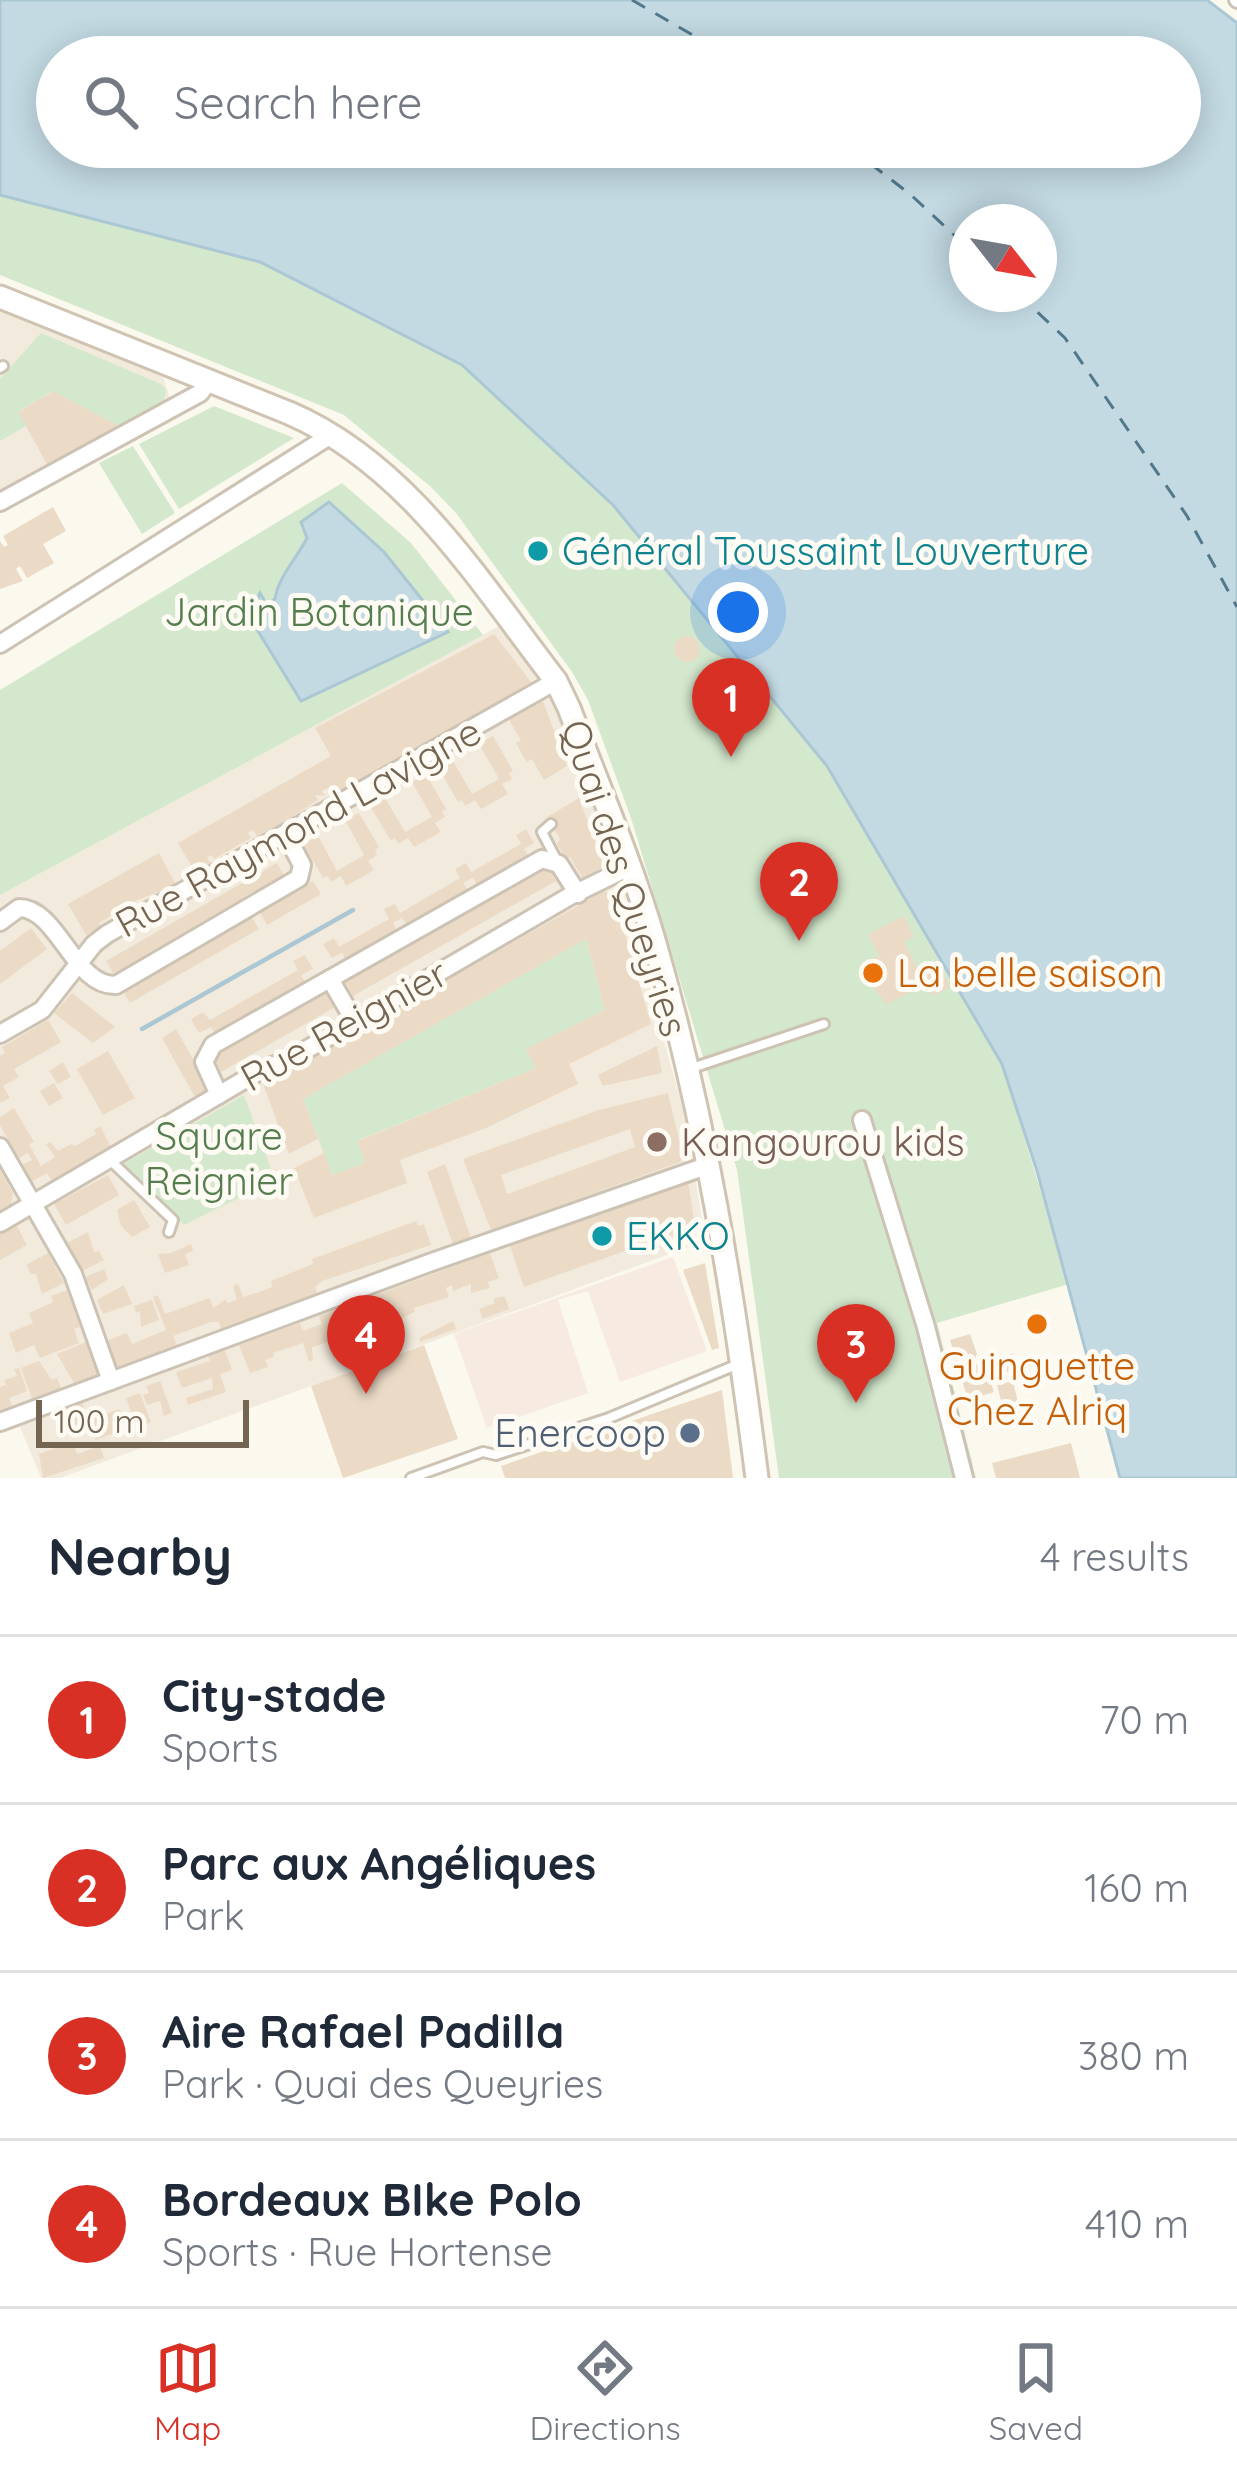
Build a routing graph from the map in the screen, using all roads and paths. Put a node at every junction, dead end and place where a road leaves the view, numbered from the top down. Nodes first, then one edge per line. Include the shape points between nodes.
1 (0, 298) edge
2 (208, 382) junction
3 (333, 432) junction
4 (0, 502) edge
5 (0, 644) edge
6 (559, 680) junction
7 (551, 824) dead end
8 (286, 836) junction
9 (559, 864) junction
10 (629, 867) junction
11 (578, 894) junction
12 (0, 922) edge
13 (80, 963) junction
14 (330, 979) junction
15 (355, 1022) junction
16 (824, 1024) dead end
17 (0, 1034) edge
18 (688, 1070) junction
19 (219, 1094) junction
20 (862, 1120) dead end
21 (0, 1147) edge
22 (111, 1161) junction
23 (709, 1165) junction
24 (33, 1204) junction
25 (0, 1223) edge
26 (169, 1232) dead end
27 (742, 1363) junction
28 (111, 1381) junction
29 (0, 1422) edge
30 (411, 1478) edge
31 (757, 1478) edge
32 (964, 1478) edge

1 - 2 main road, Quai des Queyries
2 - 3 main road, Quai des Queyries
2 - 4 street
3 - 5 street
3 - 6 main road, Quai des Queyries via 438,527
6 - 8 street, Rue Raymond Lavigne
6 - 10 main road, Quai des Queyries
7 - 9 lane via 543,837
8 - 13 street, Rue Raymond Lavigne via 106,934
8 - 13 street via 302,865 299,878 116,985 102,985
9 - 11 street
9 - 14 street via 542,859
10 - 11 street, Rue Reignier
10 - 18 main road, Quai des Queyries
11 - 15 street, Rue Reignier
12 - 13 street via 19,908 39,913
13 - 17 street, Rue Raymond Lavigne via 42,1010
14 - 15 street
14 - 19 street via 213,1045 204,1062
15 - 19 street, Rue Reignier
16 - 18 lane
18 - 23 main road, Quai des Queyries
19 - 22 street, Rue Reignier
20 - 32 street
21 - 24 street
22 - 24 street, Rue Reignier
22 - 26 lane via 173,1220
23 - 27 main road, Quai des Queyries
23 - 28 street
24 - 25 street, Rue Reignier
24 - 28 street via 73,1274
27 - 30 lane via 609,1418
27 - 31 main road, Quai des Queyries
28 - 29 street

